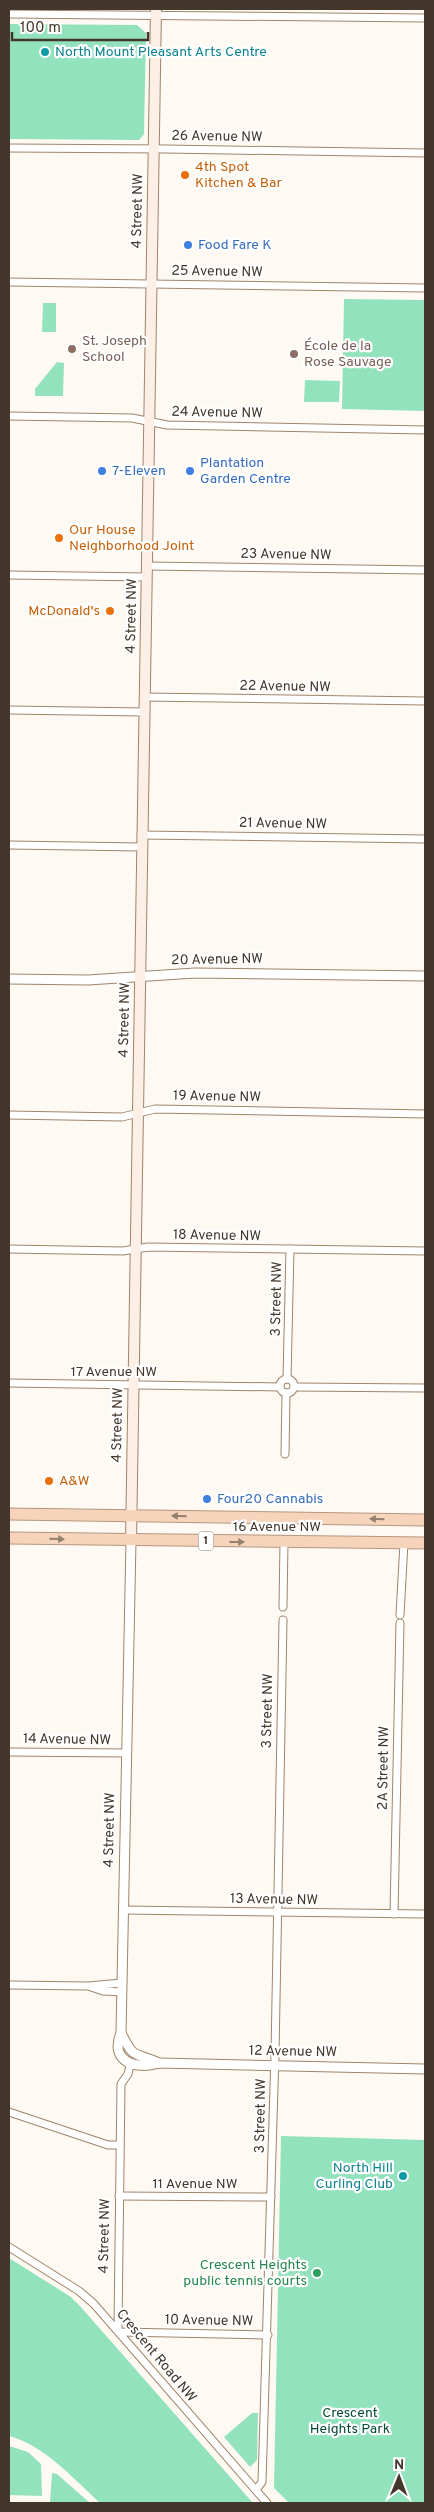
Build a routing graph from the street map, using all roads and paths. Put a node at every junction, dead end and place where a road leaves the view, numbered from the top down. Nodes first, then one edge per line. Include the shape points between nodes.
1 (156, 12) edge
2 (9, 14) edge
3 (425, 18) edge
4 (9, 148) edge
5 (153, 149) junction
6 (425, 153) edge
7 (9, 282) edge
8 (151, 283) junction
9 (425, 288) edge
10 (9, 416) edge
11 (148, 421) junction
12 (425, 430) edge
13 (146, 566) junction
14 (425, 570) edge
15 (9, 575) edge
16 (146, 577) junction
17 (144, 697) junction
18 (425, 701) edge
19 (9, 710) edge
20 (144, 712) junction
21 (141, 835) junction
22 (425, 839) edge
23 (9, 845) edge
24 (141, 847) junction
25 (140, 976) junction
26 (425, 976) edge
27 (9, 979) edge
28 (136, 1114) junction
29 (425, 1114) edge
30 (9, 1115) edge
31 (9, 1249) edge
32 (135, 1249) junction
33 (290, 1249) junction
34 (425, 1251) edge
35 (287, 1379) junction
36 (9, 1383) edge
37 (132, 1384) junction
38 (280, 1386) junction
39 (294, 1387) junction
40 (425, 1388) edge
41 (286, 1393) junction
42 (285, 1454) dead end
43 (9, 1514) edge
44 (131, 1516) junction
45 (425, 1520) edge
46 (9, 1538) edge
47 (131, 1541) junction
48 (284, 1542) junction
49 (404, 1542) junction
50 (425, 1543) edge
51 (283, 1607) dead end
52 (400, 1615) dead end
53 (283, 1620) dead end
54 (400, 1623) dead end
55 (9, 1752) edge
56 (126, 1753) junction
57 (123, 1910) junction
58 (277, 1912) junction
59 (394, 1914) junction
60 (425, 1914) edge
61 (9, 1985) edge
62 (122, 1987) junction
63 (121, 2033) junction
64 (159, 2063) junction
65 (130, 2065) junction
66 (275, 2065) junction
67 (425, 2069) edge
68 (9, 2112) edge
69 (120, 2145) junction
70 (119, 2196) junction
71 (271, 2197) junction
72 (9, 2247) edge
73 (119, 2330) junction
74 (268, 2335) junction
75 (256, 2490) junction
76 (267, 2503) edge

1 - 2 street
1 - 3 street
1 - 5 main road, 4 Street NW
4 - 5 street, 26 Avenue NW
5 - 6 street, 26 Avenue NW
5 - 8 main road, 4 Street NW
7 - 8 street, 25 Avenue NW
8 - 9 street, 25 Avenue NW
8 - 11 main road, 4 Street NW
10 - 11 street, 24 Avenue NW via 113,417
11 - 12 street, 24 Avenue NW via 167,425
11 - 13 main road, 4 Street NW
13 - 14 street, 23 Avenue NW
13 - 16 main road, 4 Street NW
15 - 16 street
16 - 17 main road, 4 Street NW
17 - 18 street, 22 Avenue NW
17 - 20 main road, 4 Street NW
19 - 20 street
20 - 21 main road, 4 Street NW
21 - 22 street, 21 Avenue NW
21 - 24 main road, 4 Street NW
23 - 24 street
24 - 25 main road, 4 Street NW
25 - 26 street, 20 Avenue NW via 195,973
25 - 27 street, 20 Avenue NW via 88,980
25 - 28 main road, 4 Street NW
28 - 29 street, 19 Avenue NW via 155,1109
28 - 30 street, 19 Avenue NW via 122,1117
28 - 32 main road, 4 Street NW
31 - 32 street, 18 Avenue NW
32 - 33 street, 18 Avenue NW
32 - 37 main road, 4 Street NW
33 - 34 street, 18 Avenue NW
33 - 35 street, 3 Street NW
35 - 38 street
35 - 39 street via 293,1382
36 - 37 street, 17 Avenue NW
37 - 38 street, 17 Avenue NW
37 - 44 main road, 4 Street NW
38 - 41 street
39 - 40 street
39 - 41 street via 292,1392
41 - 42 street
43 - 44 highway, 16 Avenue NW / 1
45 -> 44 highway, 16 Avenue NW / 1
44 - 47 main road, 4 Street NW
46 -> 47 highway, 16 Avenue NW / 1
47 -> 48 highway, 16 Avenue NW / 1
47 - 56 street, 4 Street NW
48 - 49 highway, 16 Avenue NW / 1
48 - 51 street
49 - 50 highway, 16 Avenue NW / 1
49 - 52 street
53 - 58 street, 3 Street NW
54 - 59 street, 2A Street NW
55 - 56 street, 14 Avenue NW
56 - 57 street, 4 Street NW
57 - 58 street, 13 Avenue NW
57 - 62 street, 4 Street NW
58 - 59 street, 13 Avenue NW
58 - 66 street, 3 Street NW
59 - 60 street, 13 Avenue NW
61 - 62 street
62 - 63 street, 4 Street NW
63 - 64 street, 12 Avenue NW via 133,2054
63 - 65 street, 4 Street NW via 118,2045 124,2060
64 - 65 street, 12 Avenue NW via 146,2067
64 - 66 street, 12 Avenue NW
65 - 69 street, 4 Street NW via 121,2084
66 - 67 street, 12 Avenue NW
66 - 71 street, 3 Street NW
68 - 69 street via 108,2145
69 - 70 street, 4 Street NW
70 - 71 street, 11 Avenue NW
70 - 73 street, 4 Street NW
71 - 74 street, 3 Street NW
72 - 73 street, Crescent Road NW via 78,2291
73 - 74 street, 10 Avenue NW
73 - 75 street, Crescent Road NW
74 - 75 street, 3 Street NW via 262,2482
75 - 76 street, Crescent Road NW

